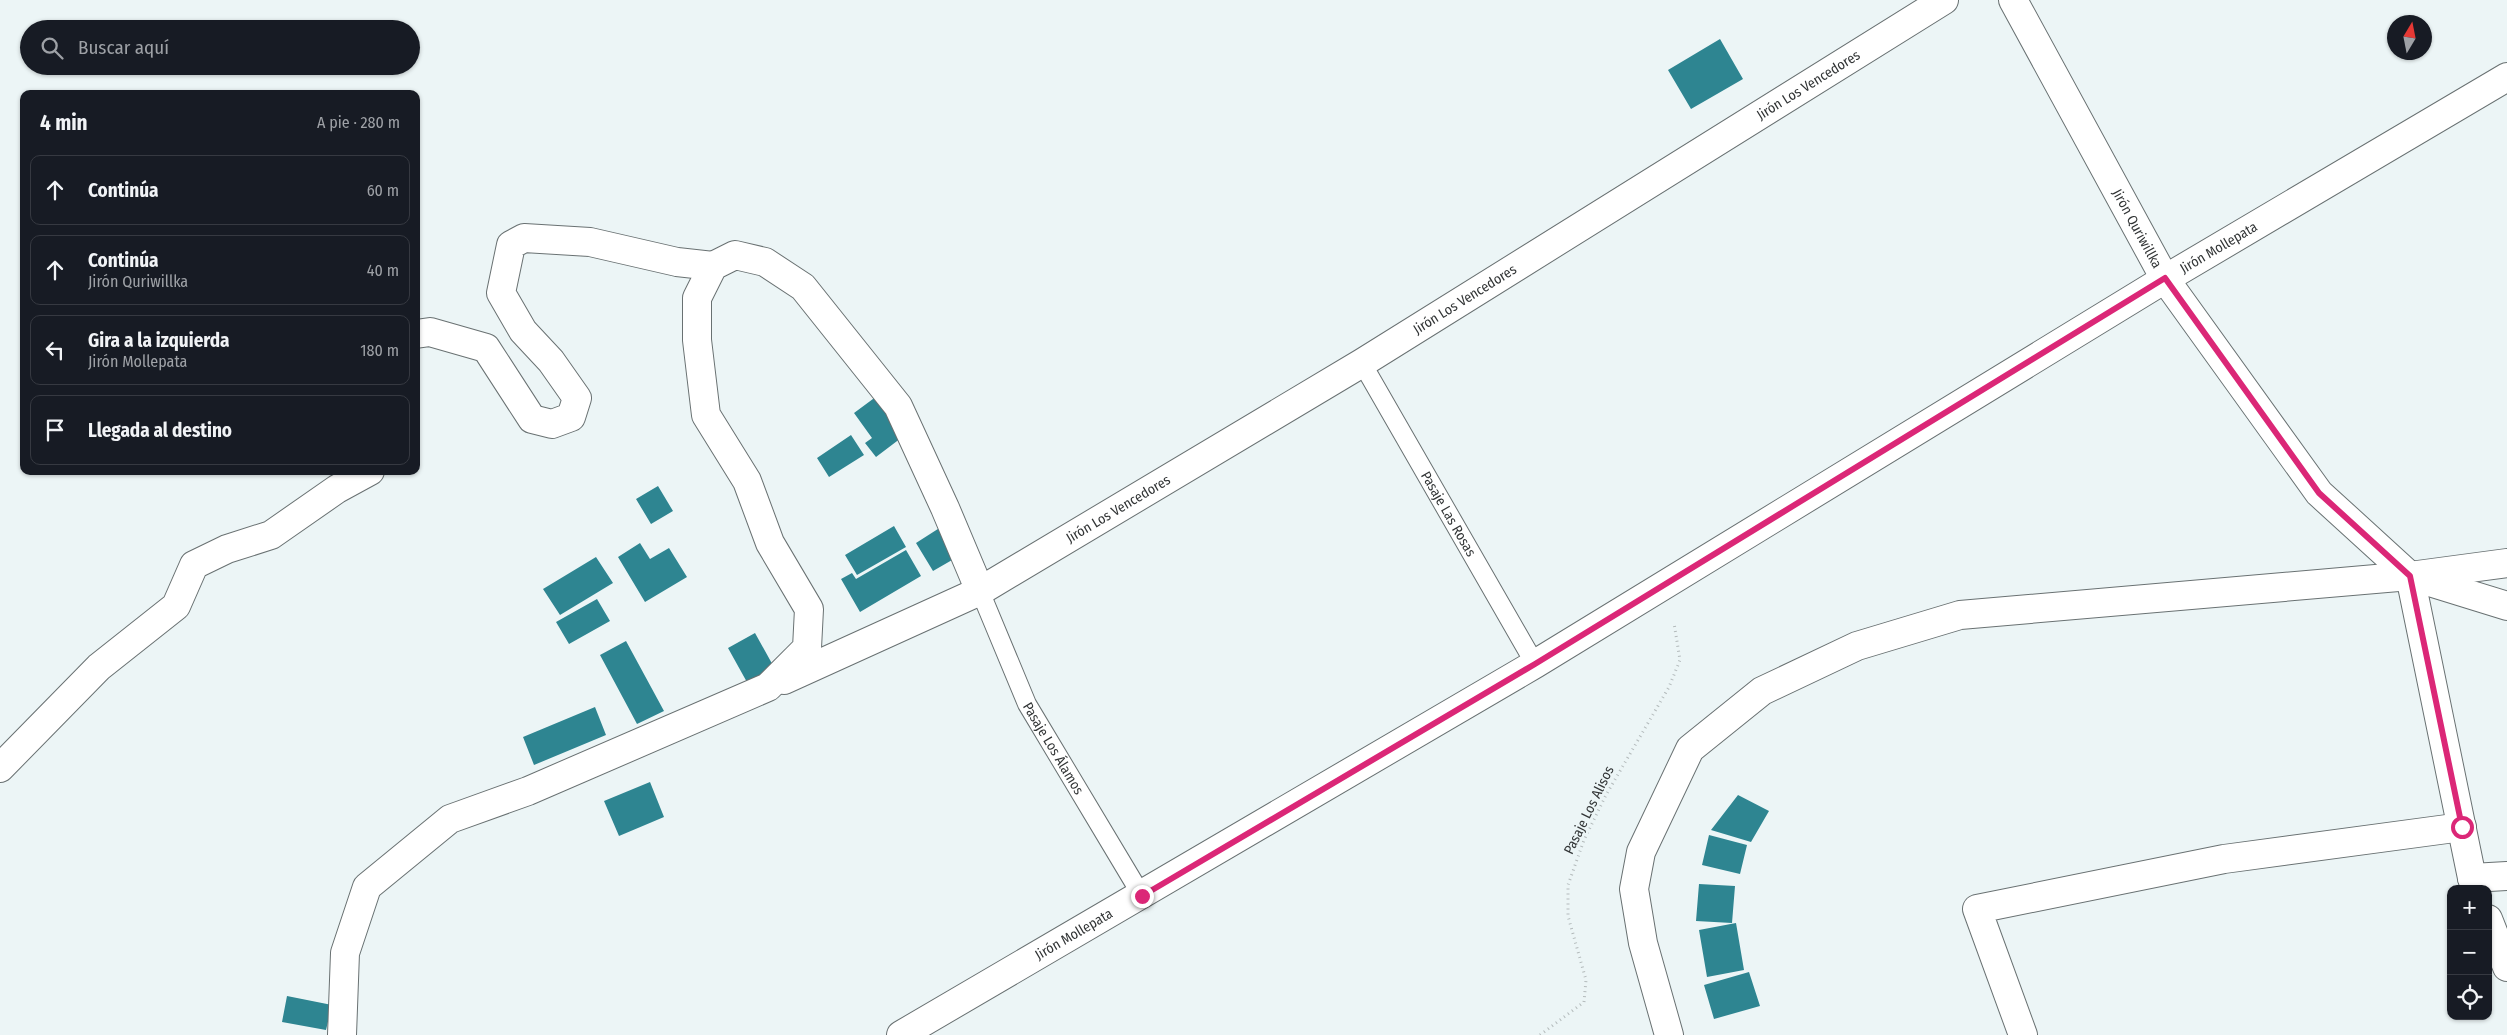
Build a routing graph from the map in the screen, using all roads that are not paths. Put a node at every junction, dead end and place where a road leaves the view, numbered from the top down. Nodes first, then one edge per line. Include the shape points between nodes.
1 (1944, 0) edge
2 (2013, 0) edge
3 (2507, 77) edge
4 (713, 266) junction
5 (2165, 278) junction
6 (420, 333) edge
7 (1362, 363) junction
8 (363, 475) edge
9 (2507, 563) edge
10 (2410, 576) junction
11 (980, 591) junction
12 (2507, 606) edge
13 (1535, 664) junction
14 (768, 687) junction
15 (0, 768) edge
16 (2462, 827) junction
17 (2507, 876) edge
18 (2474, 883) edge
19 (1142, 896) junction
20 (2492, 929) edge
21 (2507, 967) edge
22 (342, 1035) edge
23 (901, 1035) edge
24 (1669, 1035) edge
25 (2023, 1035) edge

1 - 7 street, Jirón Los Vencedores
2 - 5 street, Jirón Quriwillka
3 - 5 street, Jirón Mollepata
4 - 6 street via 677,262 590,242 524,238 511,245 501,293 523,331 577,398 571,417 552,424 532,419 486,348 430,332
4 - 11 street via 735,255 765,262 803,287 898,406 946,508
4 - 14 street via 697,298 697,340 706,415 747,481 770,543 809,609 807,648
5 - 10 street, Jirón Quriwillka via 2319,493
5 - 13 street, Jirón Mollepata
7 - 11 street, Jirón Los Vencedores
7 - 13 lane, Pasaje Las Rosas
8 - 15 street via 271,535 227,549 194,565 176,606 98,667
9 - 10 street
10 - 12 street
10 - 16 street
10 - 24 street via 1960,615 1857,646 1762,691 1690,748 1641,852 1634,889 1643,943
11 - 14 street, Jirón Los Vencedores
11 - 19 lane, Pasaje Los Álamos via 1027,704
13 - 19 street, Jirón Mollepata
14 - 22 street, Jirón Los Vencedores via 528,791 450,818 367,887 345,953
16 - 18 street
16 - 25 street via 2224,860 1977,909
17 - 18 street
19 - 23 street, Jirón Mollepata
20 - 21 street

